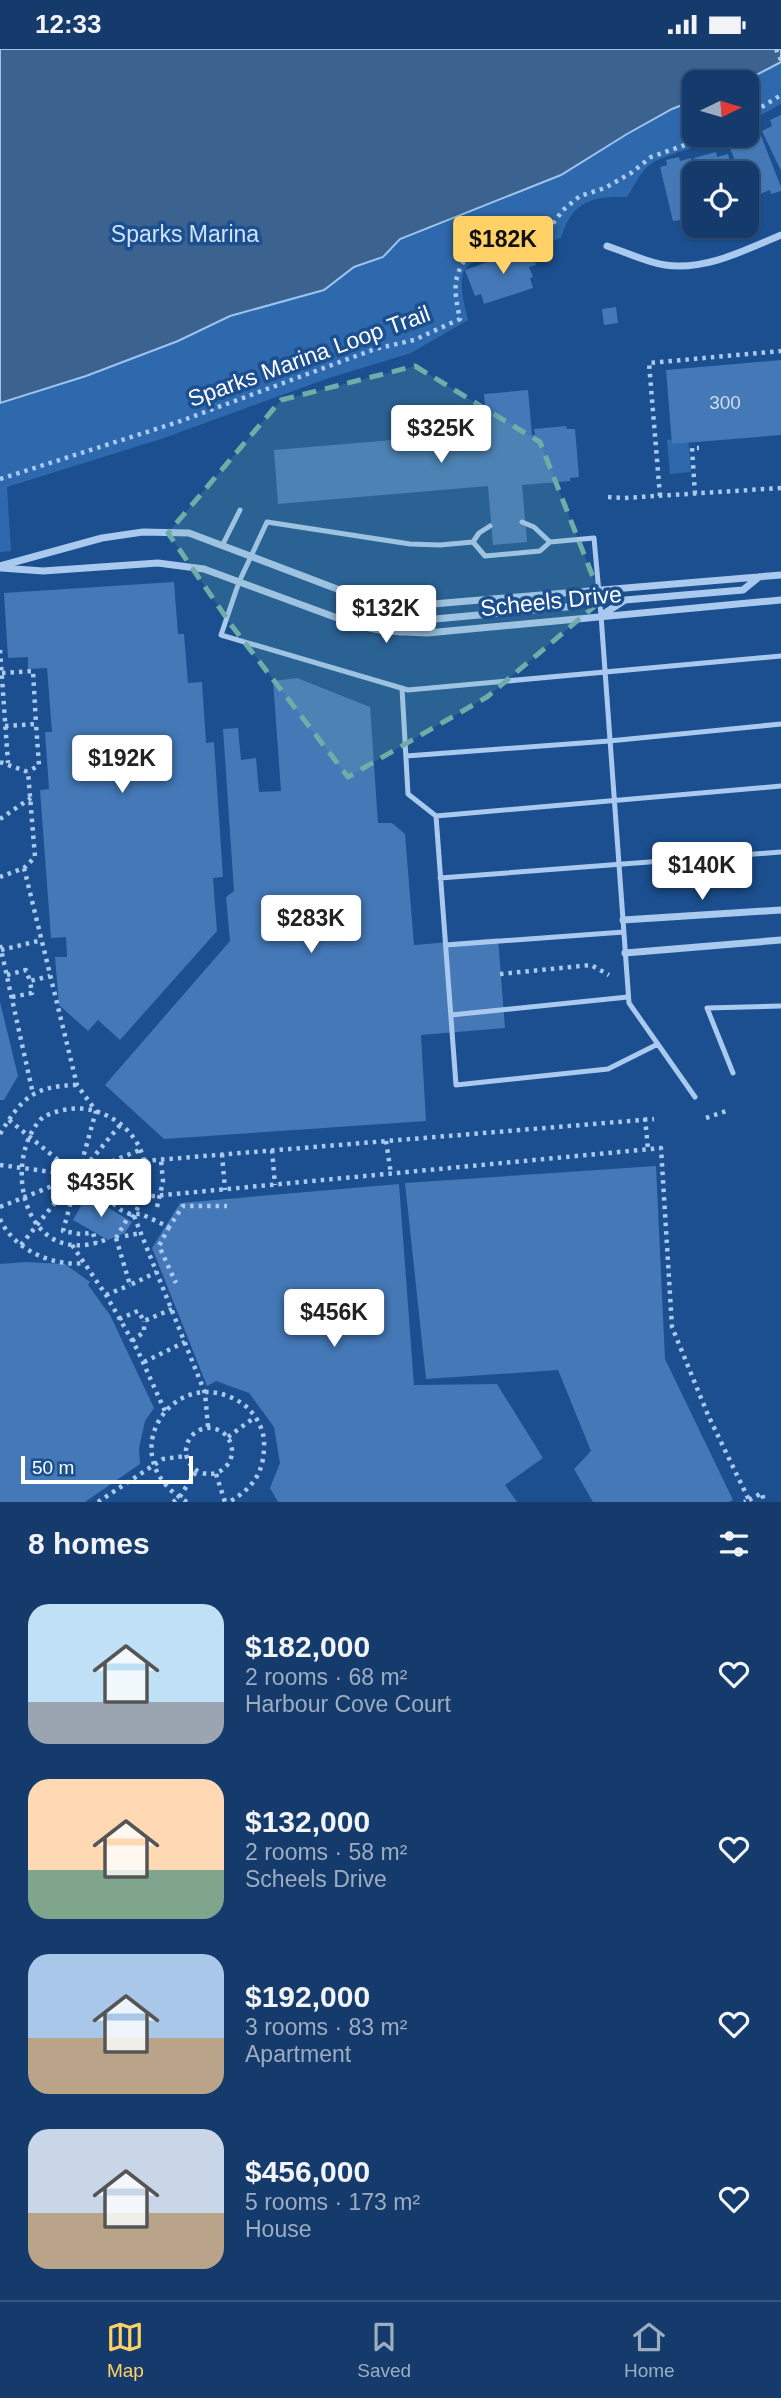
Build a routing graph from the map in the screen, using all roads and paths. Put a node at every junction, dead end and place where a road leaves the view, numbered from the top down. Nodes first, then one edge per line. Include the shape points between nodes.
1 (776, 49) edge
2 (781, 60) edge
3 (781, 95) edge
4 (760, 108) edge
5 (682, 146) edge
6 (781, 235) edge
7 (607, 246) dead end
8 (781, 351) edge
9 (699, 448) dead end
10 (0, 479) edge
11 (781, 488) edge
12 (695, 494) junction
13 (660, 496) junction
14 (608, 497) dead end
15 (240, 510) dead end
16 (522, 522) dead end
17 (490, 526) dead end
18 (473, 542) junction
19 (550, 542) junction
20 (222, 547) junction
21 (250, 558) junction
22 (0, 567) edge
23 (781, 575) edge
24 (760, 577) junction
25 (239, 582) junction
26 (599, 590) junction
27 (781, 600) edge
28 (601, 615) junction
29 (400, 632) junction
30 (0, 650) edge
31 (781, 656) edge
32 (604, 671) junction
33 (2, 673) edge
34 (402, 688) junction
35 (36, 724) junction
36 (781, 724) edge
37 (5, 726) junction
38 (609, 741) junction
39 (406, 755) junction
40 (0, 762) edge
41 (8, 764) junction
42 (28, 772) junction
43 (781, 786) edge
44 (30, 798) junction
45 (614, 800) junction
46 (436, 816) junction
47 (0, 819) edge
48 (781, 852) edge
49 (619, 866) junction
50 (24, 867) junction
51 (0, 877) edge
52 (440, 878) junction
53 (781, 910) edge
54 (623, 920) junction
55 (624, 932) junction
56 (42, 940) junction
57 (780, 940) edge
58 (446, 945) junction
59 (1, 947) edge
60 (625, 953) junction
61 (500, 974) dead end
62 (7, 975) junction
63 (609, 975) dead end
64 (50, 976) junction
65 (30, 981) junction
66 (12, 997) junction
67 (628, 997) junction
68 (781, 1006) edge
69 (451, 1015) junction
70 (658, 1044) junction
71 (733, 1073) dead end
72 (77, 1085) junction
73 (33, 1094) junction
74 (695, 1097) dead end
75 (729, 1110) dead end
76 (96, 1111) junction
77 (646, 1118) junction
78 (706, 1118) dead end
79 (653, 1119) dead end
80 (9, 1120) junction
81 (121, 1124) junction
82 (24, 1133) junction
83 (0, 1134) edge
84 (386, 1140) junction
85 (648, 1149) junction
86 (140, 1150) junction
87 (272, 1150) junction
88 (12, 1154) dead end
89 (222, 1154) junction
90 (161, 1160) junction
91 (144, 1161) junction
92 (0, 1164) edge
93 (104, 1165) junction
94 (10, 1166) junction
95 (85, 1168) junction
96 (391, 1174) junction
97 (9, 1176) dead end
98 (70, 1179) junction
99 (87, 1182) junction
100 (275, 1185) junction
101 (145, 1186) junction
102 (225, 1190) junction
103 (161, 1195) junction
104 (143, 1197) junction
105 (13, 1200) junction
106 (227, 1206) dead end
107 (0, 1207) edge
108 (158, 1207) dead end
109 (16, 1209) dead end
110 (132, 1216) junction
111 (0, 1219) edge
112 (169, 1227) junction
113 (32, 1229) junction
114 (141, 1233) junction
115 (125, 1236) dead end
116 (105, 1240) dead end
117 (96, 1243) junction
118 (21, 1245) junction
119 (72, 1245) junction
120 (84, 1263) junction
121 (158, 1272) junction
122 (176, 1283) dead end
123 (130, 1285) junction
124 (106, 1295) junction
125 (172, 1308) junction
126 (119, 1319) junction
127 (144, 1321) junction
128 (132, 1341) junction
129 (185, 1342) junction
130 (144, 1362) junction
131 (205, 1392) junction
132 (165, 1412) junction
133 (255, 1417) junction
134 (208, 1427) junction
135 (228, 1437) junction
136 (186, 1456) junction
137 (154, 1464) junction
138 (197, 1470) junction
139 (216, 1474) junction
140 (180, 1498) junction
141 (746, 1501) edge
142 (98, 1502) edge
143 (173, 1502) edge
144 (187, 1502) edge
145 (227, 1502) edge
146 (764, 1502) edge

1 - 2 path
3 - 4 path
5 - 10 path, Sparks Marina Loop Trail via 651,157 605,188 580,196 549,229 467,257 454,280 460,319 414,340 375,349 178,422
6 - 7 street via 729,257 688,266 653,262
8 - 13 path via 649,363
9 - 12 path via 692,448
11 - 12 path
12 - 13 path
13 - 14 path
15 - 20 lane
16 - 19 lane
17 - 18 lane
18 - 19 lane via 485,556 540,551
18 - 21 lane via 410,544 267,522
19 - 26 lane via 594,538
20 - 21 street
20 - 22 street via 189,533 143,532 102,538
21 - 25 lane
21 - 26 street via 382,606
22 - 25 street, Scheels Drive via 43,571 158,563 204,569
23 - 24 street
24 - 26 street
24 - 28 street via 743,590 625,600
25 - 29 street, Scheels Drive via 359,626
25 - 34 lane via 221,635
26 - 28 lane
26 - 29 street via 577,605 413,621
27 - 28 street, Scheels Drive
28 - 29 street, Scheels Drive
28 - 32 lane
30 - 33 path
31 - 32 lane
32 - 34 lane
32 - 38 lane
33 - 35 path via 33,671
33 - 37 path
34 - 39 lane
35 - 37 path
35 - 42 path via 39,765
36 - 38 lane
37 - 41 path
38 - 39 lane
38 - 45 lane
39 - 46 lane via 408,794
40 - 41 path
41 - 42 path
42 - 44 path
43 - 45 lane
44 - 47 path
44 - 50 path via 35,857
45 - 46 lane
45 - 49 lane
46 - 52 lane
48 - 49 lane
49 - 52 lane
49 - 54 lane
50 - 51 path
50 - 56 path
52 - 58 lane
53 - 54 street
54 - 55 lane
55 - 58 lane
55 - 60 lane
56 - 59 path
56 - 64 path
57 - 60 street
58 - 69 lane
59 - 62 path
60 - 67 lane
61 - 63 path via 591,965
62 - 65 path via 26,970
62 - 66 path
64 - 65 path
64 - 72 path
65 - 66 path via 32,993
66 - 73 path
67 - 69 lane
67 - 70 lane
68 - 71 lane via 707,1008
69 - 70 lane via 456,1085 608,1069
70 - 74 lane
72 - 73 path
72 - 76 path
73 - 80 path
75 - 78 path
76 - 81 path
76 - 82 path via 60,1110
76 - 95 path
77 - 79 path
77 - 84 path
77 - 85 path
80 - 82 path
80 - 83 path
81 - 86 path
81 - 95 path
82 - 98 path
84 - 87 path
84 - 96 path
85 - 96 path
85 - 141 path via 661,1148 672,1327
86 - 91 path
86 - 93 path
87 - 89 path
87 - 100 path
88 - 94 path
89 - 90 path
89 - 102 path
90 - 91 path
90 - 103 path
91 - 101 path
92 - 94 path
93 - 95 path
93 - 101 path via 106,1180
94 - 97 path
94 - 98 path
95 - 98 path via 75,1165
95 - 99 path
96 - 100 path
98 - 99 path via 83,1186
98 - 105 path
98 - 113 path
98 - 117 path via 63,1231 93,1233
99 - 110 path, bridge
100 - 102 path
101 - 104 path
102 - 103 path
103 - 104 path
103 - 108 path
104 - 110 path
105 - 107 path
105 - 109 path
106 - 112 path, bridge via 183,1206
110 - 112 path, bridge via 141,1214
110 - 114 path
110 - 123 path, bridge via 116,1238
111 - 118 path
112 - 122 path via 159,1246
113 - 118 path
113 - 119 path via 49,1240
114 - 115 path
114 - 121 path
116 - 117 path
117 - 119 path
118 - 120 path via 48,1260
119 - 120 path
120 - 124 path
121 - 123 path
121 - 125 path
123 - 124 path
124 - 126 path
125 - 127 path
125 - 129 path
126 - 127 path via 138,1311
126 - 128 path
127 - 128 path via 144,1332
128 - 130 path
129 - 130 path
129 - 131 path
130 - 132 path
131 - 132 path via 181,1398
131 - 133 path via 233,1398
131 - 134 path
132 - 137 path via 152,1441
133 - 135 path
133 - 145 path via 264,1439 258,1478
134 - 135 path
134 - 136 path via 188,1440
135 - 139 path via 232,1459
136 - 137 path
136 - 138 path
137 - 140 path via 158,1477
137 - 142 path
138 - 139 path
138 - 140 path
139 - 145 path
140 - 143 path
140 - 144 path
141 - 146 path via 762,1493

